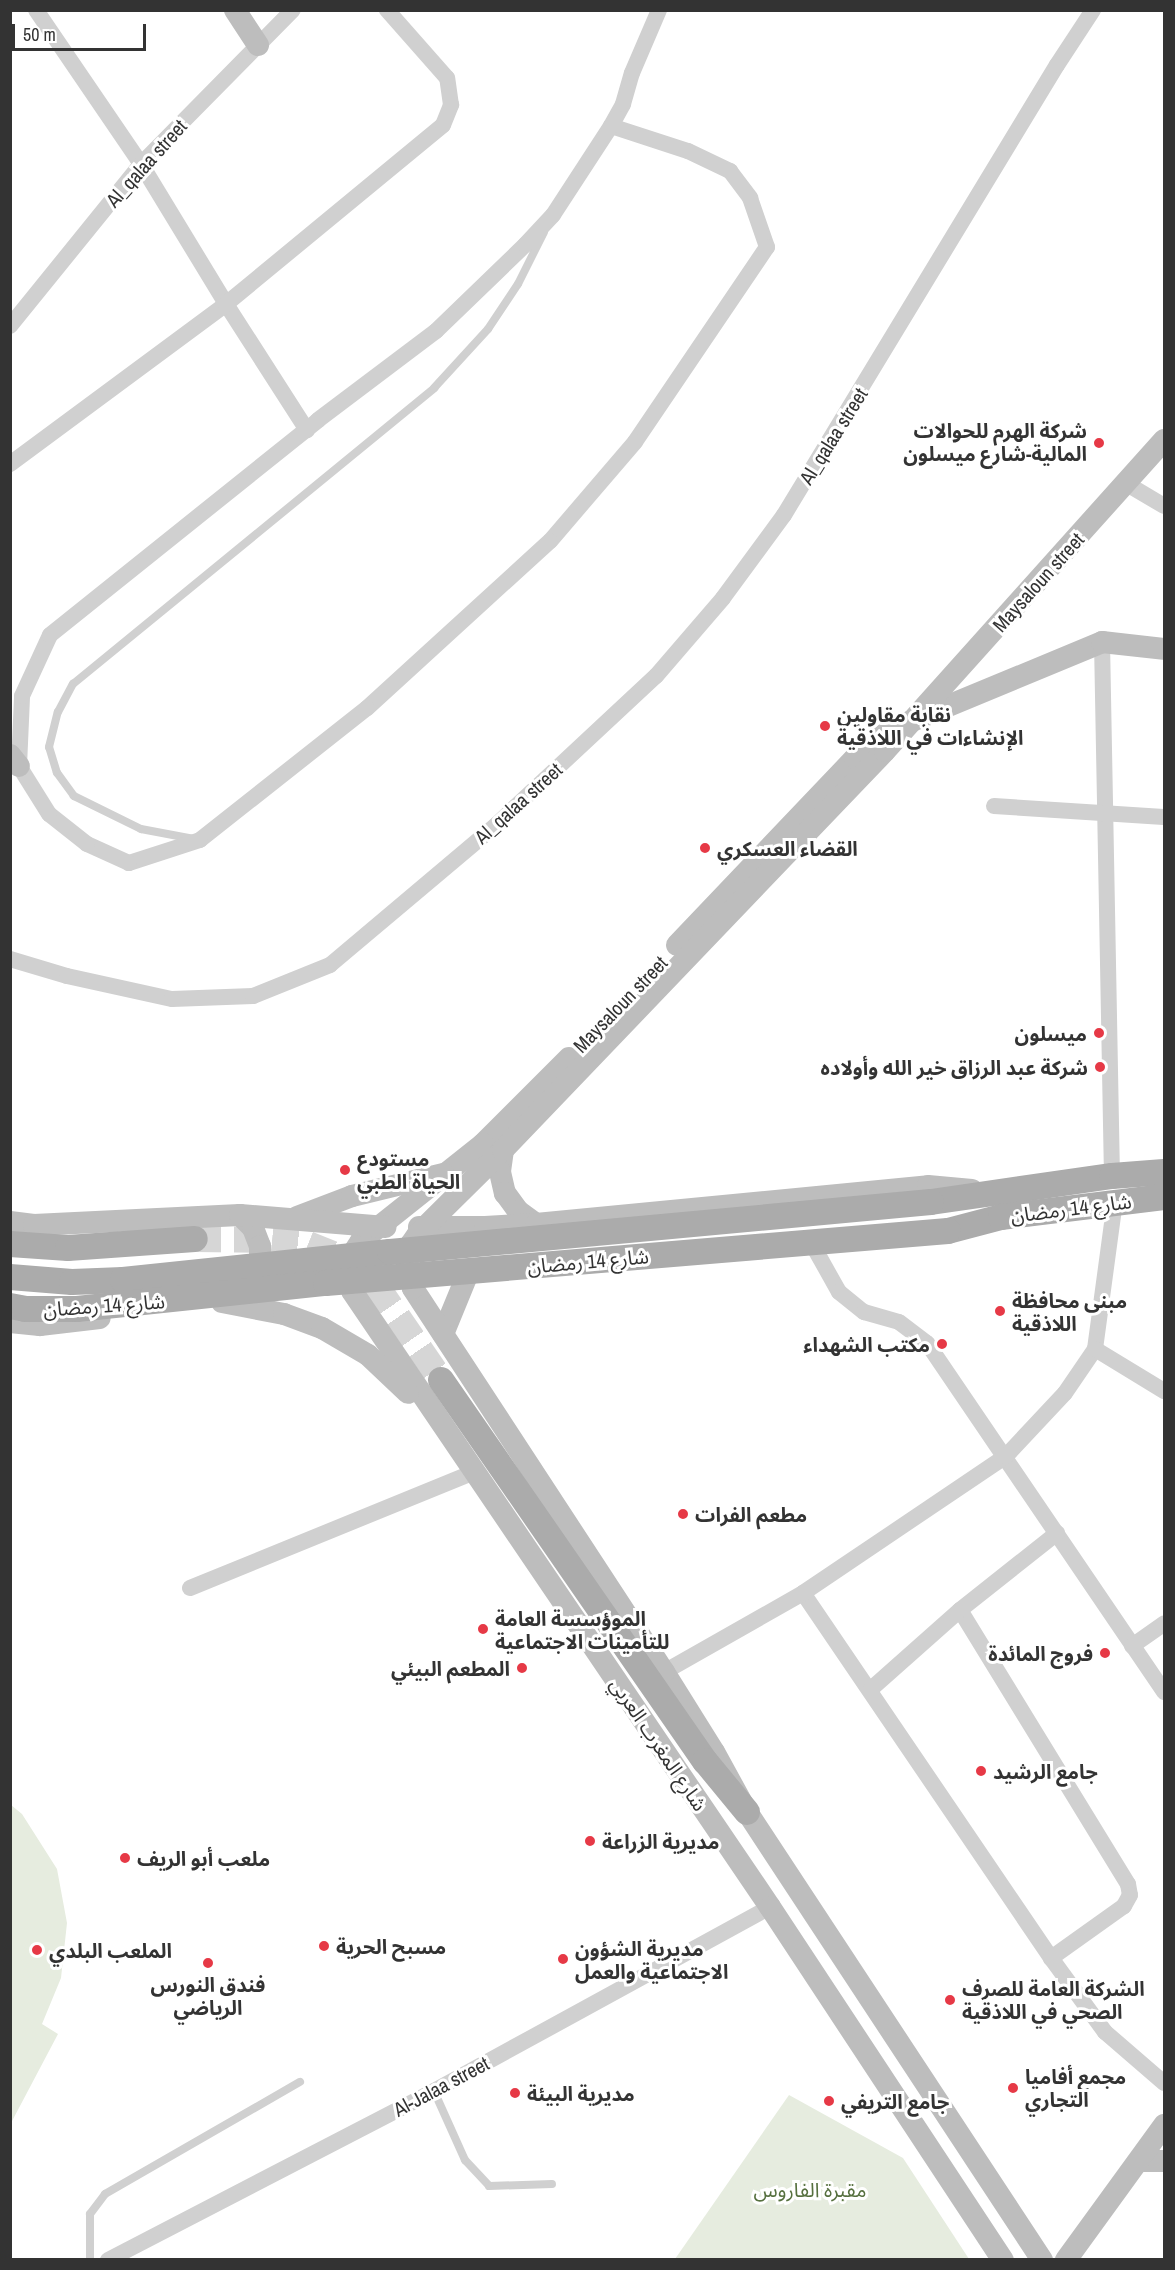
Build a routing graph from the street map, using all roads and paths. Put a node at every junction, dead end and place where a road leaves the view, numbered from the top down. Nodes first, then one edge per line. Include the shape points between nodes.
1 (36, 10) edge
2 (235, 10) edge
3 (293, 10) edge
4 (387, 10) edge
5 (658, 10) edge
6 (1093, 10) edge
7 (258, 45) junction
8 (611, 126) junction
9 (141, 164) junction
10 (553, 215) junction
11 (226, 304) junction
12 (10, 326) edge
13 (307, 430) junction
14 (1164, 440) edge
15 (10, 464) edge
16 (1127, 484) junction
17 (1164, 506) edge
18 (1102, 642) junction
19 (1164, 649) edge
20 (909, 723) junction
21 (14, 760) edge
22 (994, 806) dead end
23 (1105, 813) junction
24 (1164, 817) edge
25 (200, 840) junction
26 (10, 958) edge
27 (503, 1150) junction
28 (450, 1172) junction
29 (1164, 1172) edge
30 (1112, 1176) junction
31 (993, 1193) junction
32 (1164, 1197) edge
33 (1115, 1202) junction
34 (240, 1215) junction
35 (1001, 1216) junction
36 (295, 1218) junction
37 (10, 1222) edge
38 (536, 1224) junction
39 (381, 1227) junction
40 (426, 1227) junction
41 (195, 1239) tunnel mouth
42 (10, 1244) edge
43 (816, 1251) junction
44 (10, 1277) edge
45 (466, 1278) junction
46 (413, 1288) junction
47 (352, 1291) junction
48 (222, 1302) junction
49 (10, 1306) edge
50 (10, 1322) edge
51 (443, 1334) junction
52 (1095, 1349) junction
53 (441, 1380) tunnel mouth
54 (1164, 1391) edge
55 (456, 1446) junction
56 (1006, 1456) junction
57 (474, 1472) junction
58 (1057, 1533) junction
59 (190, 1588) dead end
60 (803, 1593) junction
61 (960, 1610) junction
62 (1164, 1624) edge
63 (1132, 1646) junction
64 (664, 1672) junction
65 (871, 1689) junction
66 (1164, 1692) edge
67 (747, 1812) junction
68 (770, 1908) junction
69 (1051, 1958) junction
70 (300, 2082) dead end
71 (1164, 2083) edge
72 (434, 2091) junction
73 (1164, 2125) edge
74 (1139, 2161) junction
75 (1164, 2161) edge
76 (552, 2184) dead end
77 (90, 2259) edge
78 (108, 2259) edge
79 (1003, 2259) edge
80 (1042, 2259) edge
81 (1066, 2259) edge

1 - 9 street
2 - 7 main road
3 - 7 street, Al_qalaa street
4 - 11 street via 447,78 451,105 443,125
5 - 8 street
6 - 26 street, Al_qalaa street via 784,515 723,598 656,676 496,825 330,965 253,996 172,999 67,976
7 - 9 street, Al_qalaa street
8 - 10 street
8 - 25 street via 730,171 750,198 767,247 634,442 550,541 368,708
9 - 11 street
9 - 12 street, Al_qalaa street
10 - 13 street via 436,331
10 - 25 lane via 518,284 488,329 434,388 73,684 58,712 49,747 57,773 74,796 141,830
11 - 13 street
11 - 15 street
13 - 21 street via 50,635 22,696
14 - 16 main road, Maysaloun street
16 - 17 street
16 - 20 main road, Maysaloun street
18 - 19 main road
18 - 20 main road
18 - 23 street
20 - 27 main road, Maysaloun street
20 - 28 main road, Maysaloun street via 891,730 855,758 620,1006
21 - 25 street via 49,814 87,844 129,864
22 - 23 street
23 - 24 street
23 - 30 street
27 - 38 main road via 500,1172 505,1193 518,1211
27 - 40 main road, Maysaloun street
28 - 36 main road via 352,1196
28 - 39 main road, Maysaloun street
29 - 30 main road, شارع 14 رمضان
30 - 31 main road, شارع 14 رمضان
31 - 38 main road via 928,1186
31 - 44 main road, شارع 14 رمضان, bridge via 123,1280 72,1282
32 - 33 main road, شارع 14 رمضان
33 - 35 main road, شارع 14 رمضان
33 - 52 street
34 - 36 main road
34 - 37 main road via 34,1225
34 - 48 main road via 253,1228 260,1246 260,1264 253,1282 240,1295
35 - 43 main road via 936,1244
35 - 49 main road, شارع 14 رمضان, bridge via 948,1231 361,1280 77,1310
36 - 39 main road
38 - 40 main road
39 - 40 main road
39 - 47 main road, Maysaloun street via 361,1242 350,1258
40 - 46 main road, Maysaloun street via 411,1244 408,1255 406,1266
41 - 42 main road via 68,1248
43 - 45 main road
43 - 56 street via 839,1292 864,1312 899,1322 927,1343
45 - 46 main road
45 - 51 main road
46 - 47 main road
46 - 51 main road, شارع المغرب العربي
47 - 48 main road
47 - 55 main road, شارع المغرب العربي
48 - 50 main road via 40,1325
48 - 55 main road via 284,1314 346,1340 389,1372
51 - 64 main road, شارع المغرب العربي
52 - 54 street
52 - 56 street via 1065,1393
53 - 67 main road via 705,1761
55 - 57 main road, شارع المغرب العربي
56 - 58 street
56 - 60 street
57 - 59 street
57 - 68 main road, شارع المغرب العربي
58 - 61 street
58 - 63 street
60 - 64 street
60 - 65 street
61 - 65 street
61 - 69 street via 1128,1884 1130,1895 1124,1906
62 - 63 street
63 - 66 street
64 - 67 main road, شارع المغرب العربي
65 - 69 street
67 - 80 main road, شارع المغرب العربي
68 - 72 street, Al-Jalaa street
68 - 79 main road, شارع المغرب العربي
69 - 71 street via 1105,2032
70 - 77 lane via 105,2194 90,2214
72 - 76 lane via 465,2160 489,2186
72 - 78 street, Al-Jalaa street
73 - 74 main road
74 - 75 main road
74 - 81 main road

